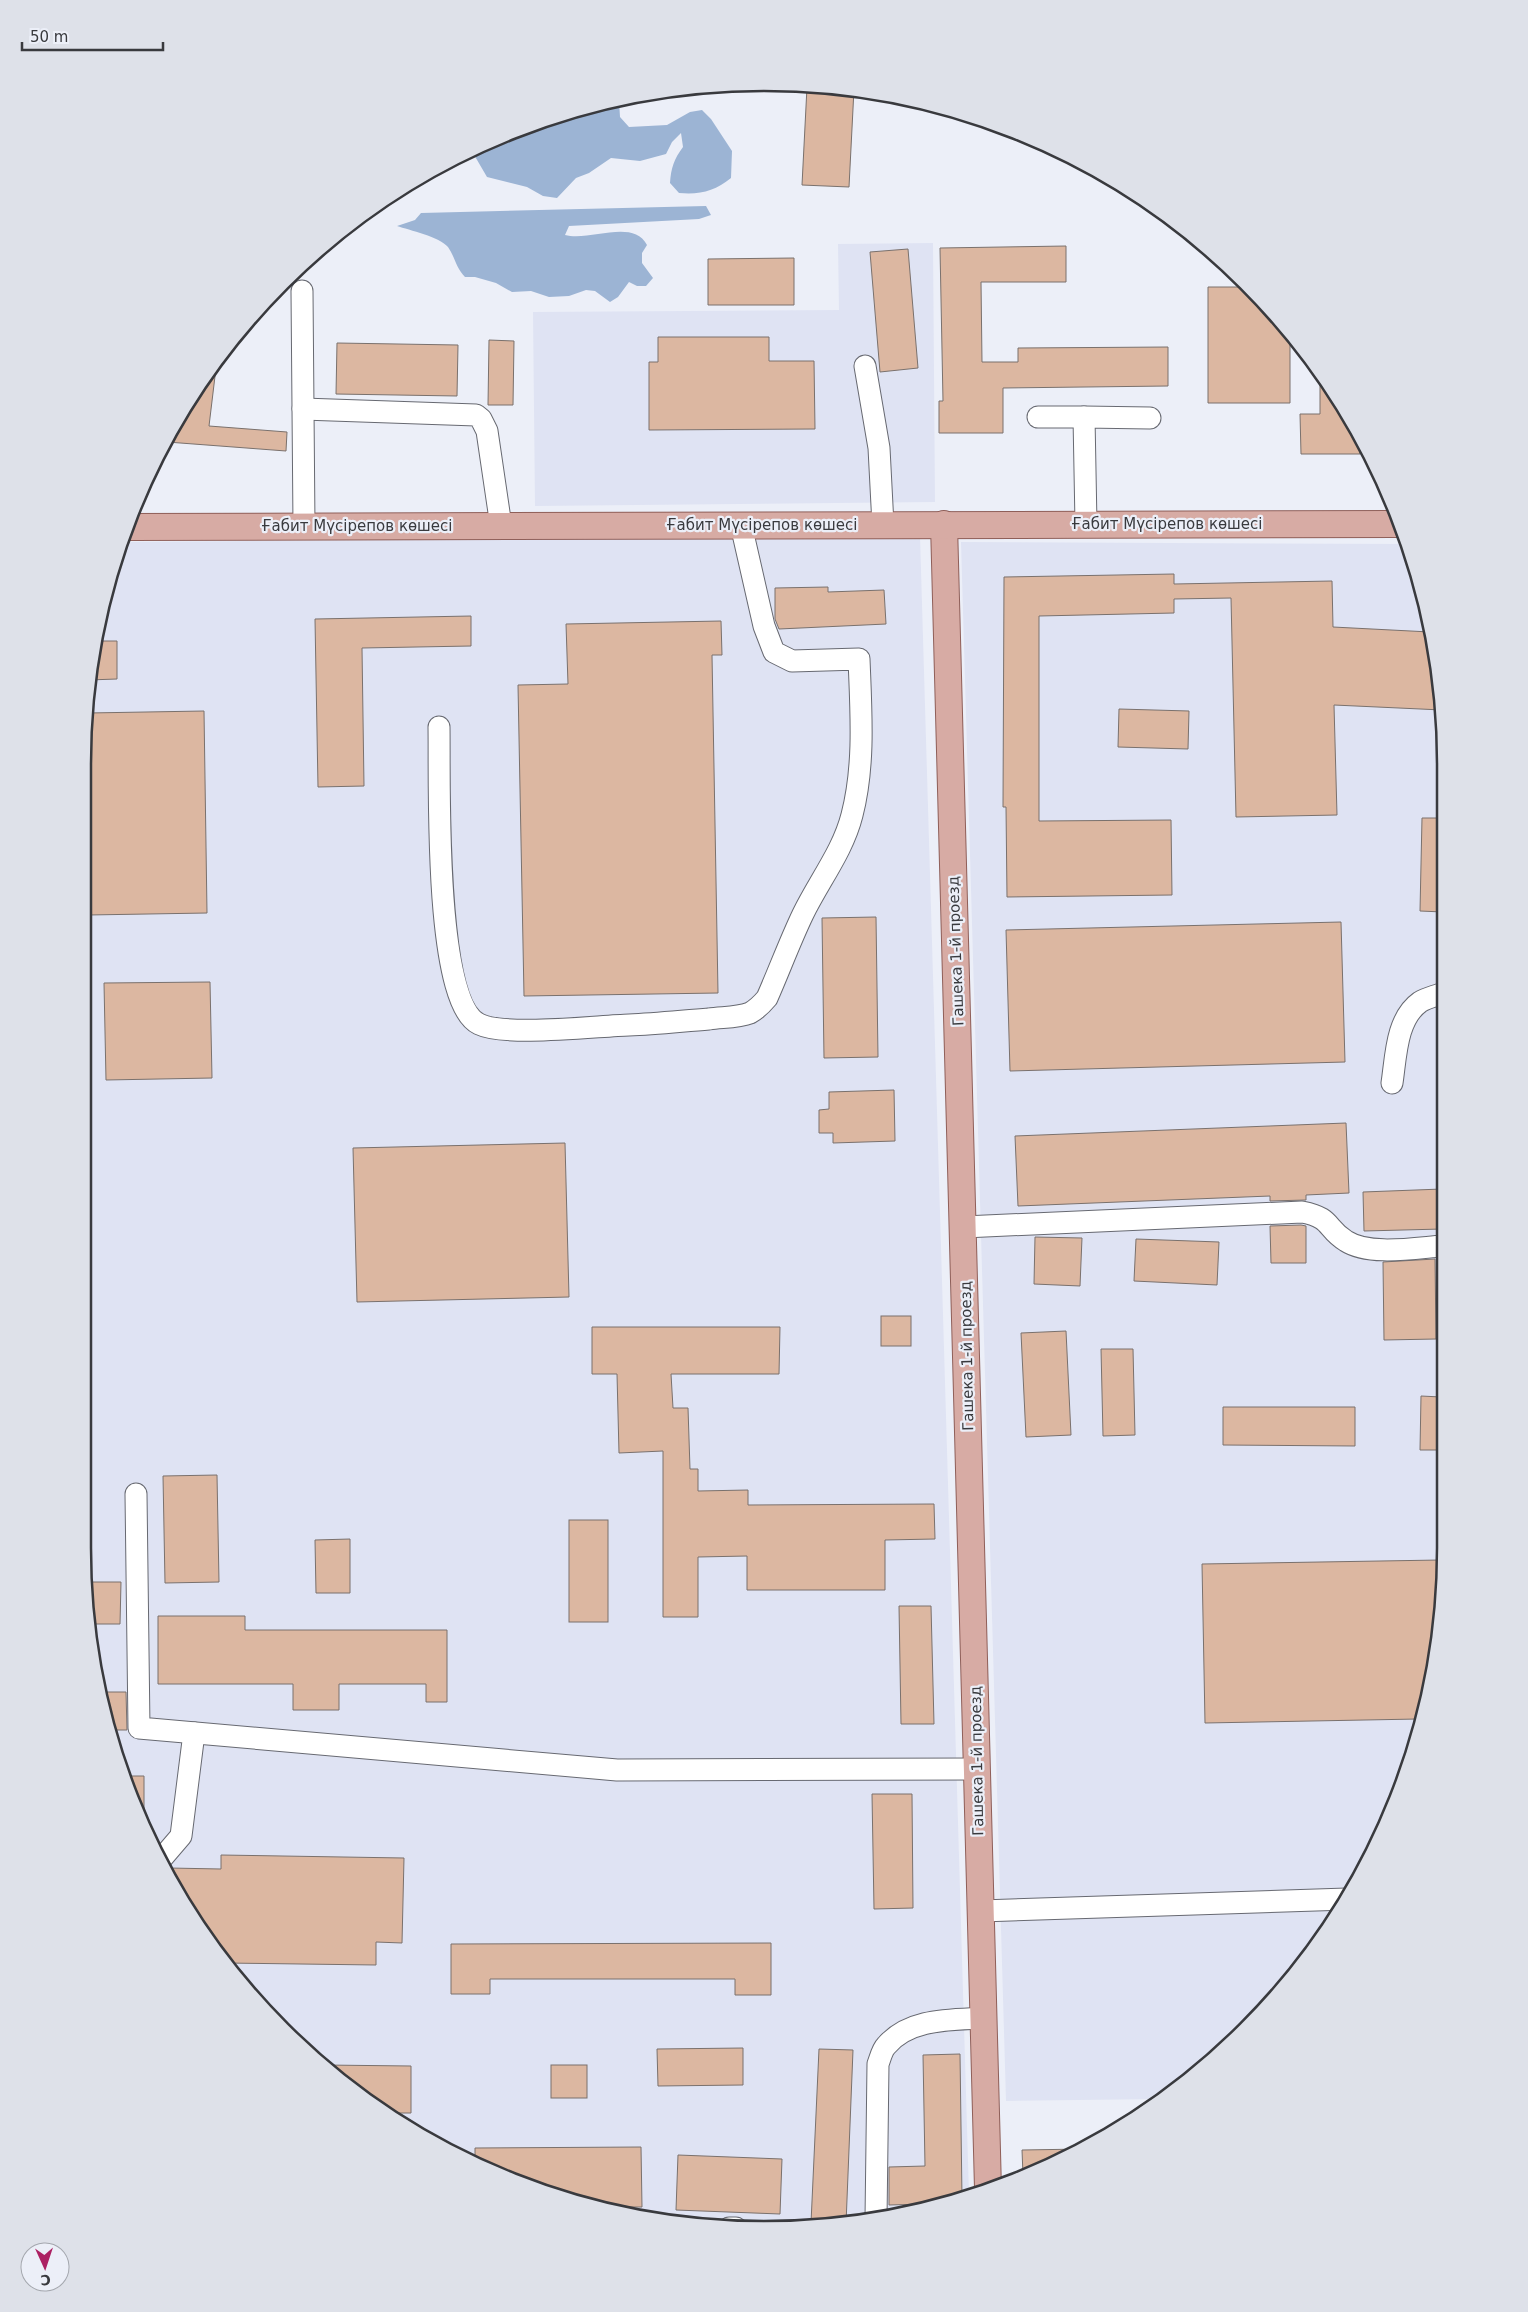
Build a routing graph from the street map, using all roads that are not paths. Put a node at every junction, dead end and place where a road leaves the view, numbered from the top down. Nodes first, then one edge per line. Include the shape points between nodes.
1 (302, 292) dead end
2 (865, 366) dead end
3 (303, 409) junction
4 (1038, 417) dead end
5 (1084, 417) junction
6 (1150, 418) dead end
7 (883, 524) junction
8 (944, 524) junction
9 (1086, 524) junction
10 (1392, 524) edge
11 (741, 525) junction
12 (304, 526) junction
13 (500, 526) junction
14 (135, 527) edge
15 (439, 726) dead end
16 (1437, 996) edge
17 (1392, 1083) dead end
18 (964, 1227) junction
19 (1437, 1246) edge
20 (136, 1494) dead end
21 (194, 1733) junction
22 (977, 1769) junction
23 (165, 1854) edge
24 (1337, 1899) edge
25 (981, 1911) junction
26 (984, 2018) junction
27 (988, 2182) edge
28 (876, 2211) edge

1 - 3 street
2 - 7 street via 880,448
3 - 12 street
3 - 13 street via 476,415 482,419 487,431
4 - 5 street
5 - 6 street
5 - 9 street
7 - 8 main road, Ғабит Мүсірепов көшесі
7 - 11 main road, Ғабит Мүсірепов көшесі
8 - 9 main road, Ғабит Мүсірепов көшесі
8 - 18 main road, Гашека 1-й проезд
9 - 10 main road, Ғабит Мүсірепов көшесі
11 - 13 main road, Ғабит Мүсірепов көшесі
11 - 15 street via 764,626 774,652 792,661 859,660 860,683 860,763 852,817 843,841 803,914 767,998 759,1007 741,1016 526,1030 492,1029 468,1016 455,987 440,881
12 - 13 main road, Ғабит Мүсірепов көшесі
12 - 14 main road, Ғабит Мүсірепов көшесі
16 - 17 street via 1420,1002 1405,1020
18 - 19 street via 1302,1212 1321,1217 1340,1237 1359,1246 1393,1249
18 - 22 main road, Гашека 1-й проезд
20 - 21 street via 139,1728
21 - 22 street via 617,1770
21 - 23 street via 181,1836
22 - 25 main road, Гашека 1-й проезд
24 - 25 street
25 - 26 main road, Гашека 1-й проезд
26 - 27 main road, Гашека 1-й проезд
26 - 28 street via 926,2022 909,2028 885,2046 878,2064

